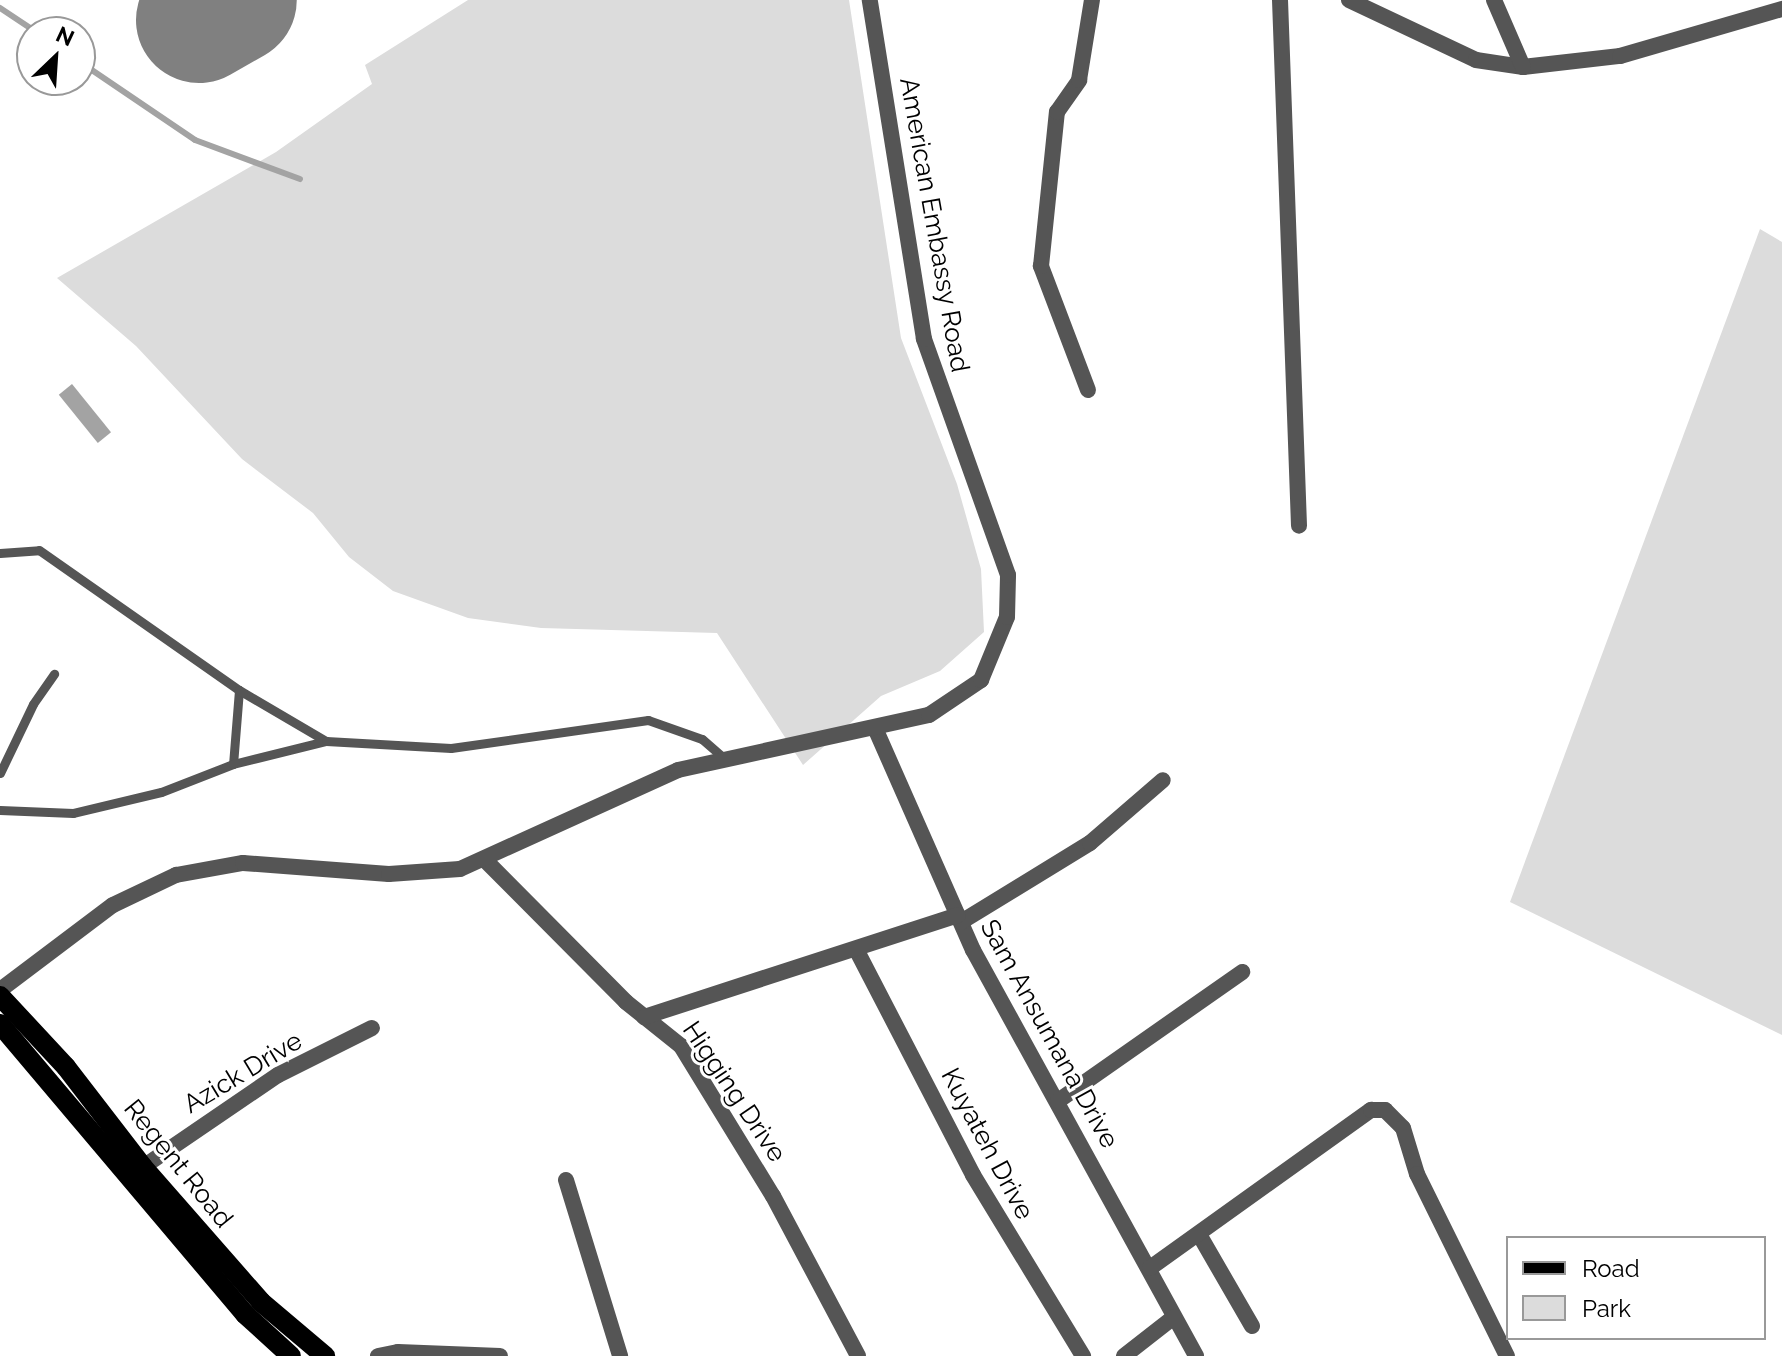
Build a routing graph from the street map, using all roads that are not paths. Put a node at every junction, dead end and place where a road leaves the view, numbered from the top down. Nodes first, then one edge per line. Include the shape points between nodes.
1 (870, 0) edge
2 (1092, 0) edge
3 (1280, 0) edge
4 (1349, 0) edge
5 (1494, 0) edge
6 (1782, 9) edge
7 (1523, 67) junction
8 (1088, 390) dead end
9 (1299, 526) dead end
10 (0, 553) edge
11 (54, 674) dead end
12 (239, 690) junction
13 (875, 728) junction
14 (326, 741) junction
15 (723, 757) junction
16 (233, 764) junction
17 (0, 773) edge
18 (1163, 780) dead end
19 (0, 810) edge
20 (486, 861) junction
21 (959, 919) junction
22 (857, 951) junction
23 (1242, 972) dead end
24 (0, 993) edge
25 (644, 1017) junction
26 (0, 1024) edge
27 (372, 1028) dead end
28 (1058, 1101) junction
29 (143, 1167) junction
30 (566, 1180) dead end
31 (1200, 1236) junction
32 (1150, 1268) junction
33 (1174, 1317) junction
34 (1252, 1326) dead end
35 (291, 1356) edge
36 (325, 1356) edge
37 (378, 1356) edge
38 (500, 1356) edge
39 (620, 1356) edge
40 (858, 1356) edge
41 (1083, 1356) edge
42 (1124, 1356) edge
43 (1196, 1356) edge
44 (1507, 1356) edge

1 - 13 street, American Embassy Road via 924,339 1002,557 1009,597 1001,644 981,680 929,715
2 - 8 street via 1079,80 1057,112 1041,266
3 - 9 street
4 - 7 street via 1476,60
5 - 7 street
6 - 7 street via 1620,56
10 - 12 lane via 39,550
11 - 17 lane via 33,704
12 - 14 lane
12 - 16 lane
13 - 15 street, American Embassy Road
13 - 21 street, Sam Ansumana Drive
14 - 15 lane via 451,748 562,728 648,720 702,739
14 - 16 lane
15 - 20 street, American Embassy Road via 626,790
16 - 19 lane via 161,792 73,813
18 - 21 street via 1090,843
20 - 24 street, American Embassy Road via 460,869 389,874 243,863 176,875 113,905
20 - 25 street, Higging Drive
21 - 22 street
21 - 28 street, Sam Ansumana Drive
22 - 25 street via 691,998
22 - 41 street, Kuyateh Drive via 973,1175
23 - 28 street
24 - 29 main road, Regent Road
25 - 40 street, Higging Drive via 672,1036 725,1116
26 - 35 main road, Regent Road via 245,1314
27 - 29 street, Azick Drive via 278,1075
28 - 32 street, Sam Ansumana Drive
29 - 36 main road, Regent Road via 261,1302
30 - 39 street
31 - 32 street
31 - 34 street
31 - 44 street via 1371,1110 1390,1111 1403,1128 1417,1174
32 - 33 street, Sam Ansumana Drive
33 - 42 street
33 - 43 street, Sam Ansumana Drive
37 - 38 street

